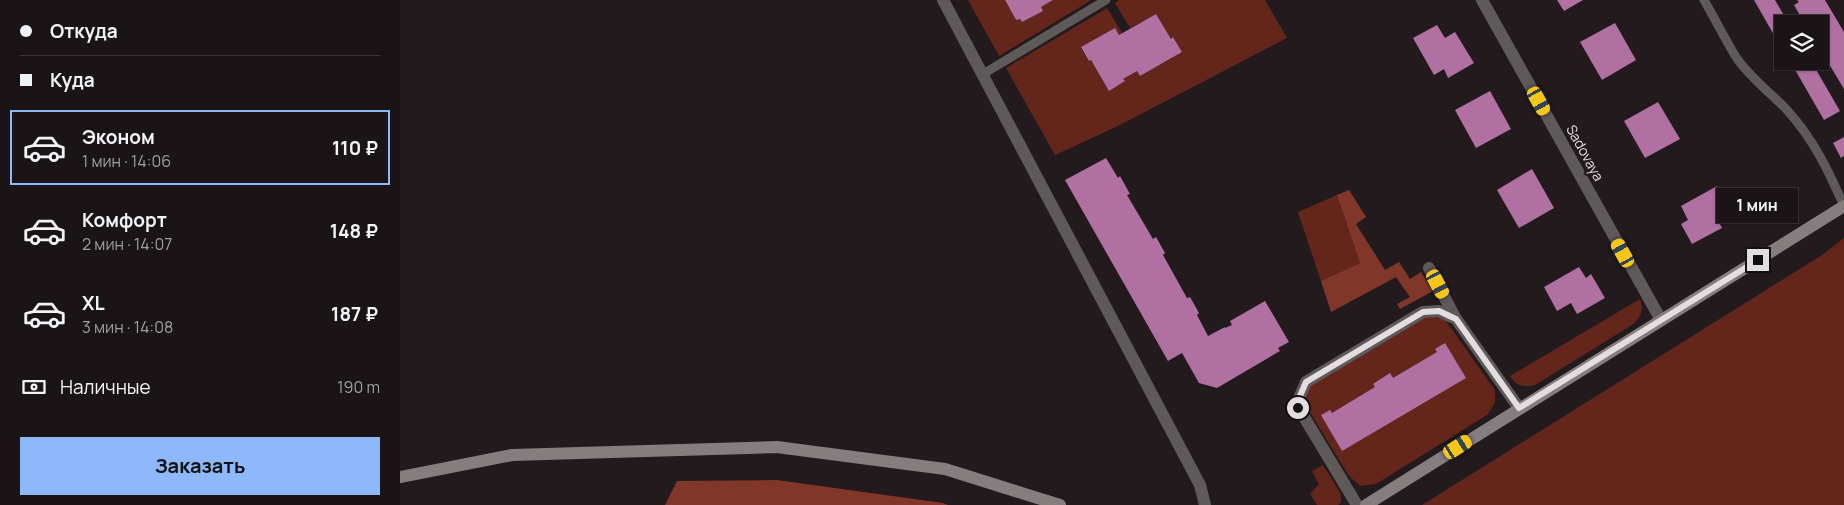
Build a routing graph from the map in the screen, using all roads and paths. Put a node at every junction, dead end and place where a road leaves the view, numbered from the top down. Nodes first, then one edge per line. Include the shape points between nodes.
1 (943, 0) edge
2 (1106, 0) edge
3 (1482, 0) edge
4 (1704, 0) edge
5 (983, 74) junction
6 (1844, 206) edge
7 (1429, 268) dead end
8 (1456, 319) junction
9 (1661, 320) junction
10 (1519, 408) junction
11 (400, 477) edge
12 (1060, 505) edge
13 (1205, 505) edge
14 (1357, 505) edge
15 (1366, 505) edge

1 - 5 street
2 - 5 lane
3 - 9 street, Sadovaya
4 - 6 lane via 1752,78 1786,109 1806,133 1823,159
5 - 13 street via 1200,485
6 - 9 main road
7 - 8 street
8 - 10 street
8 - 14 street via 1439,311 1423,312 1306,382 1298,408
9 - 10 main road
10 - 15 main road
11 - 12 main road via 512,455 777,447 945,469

